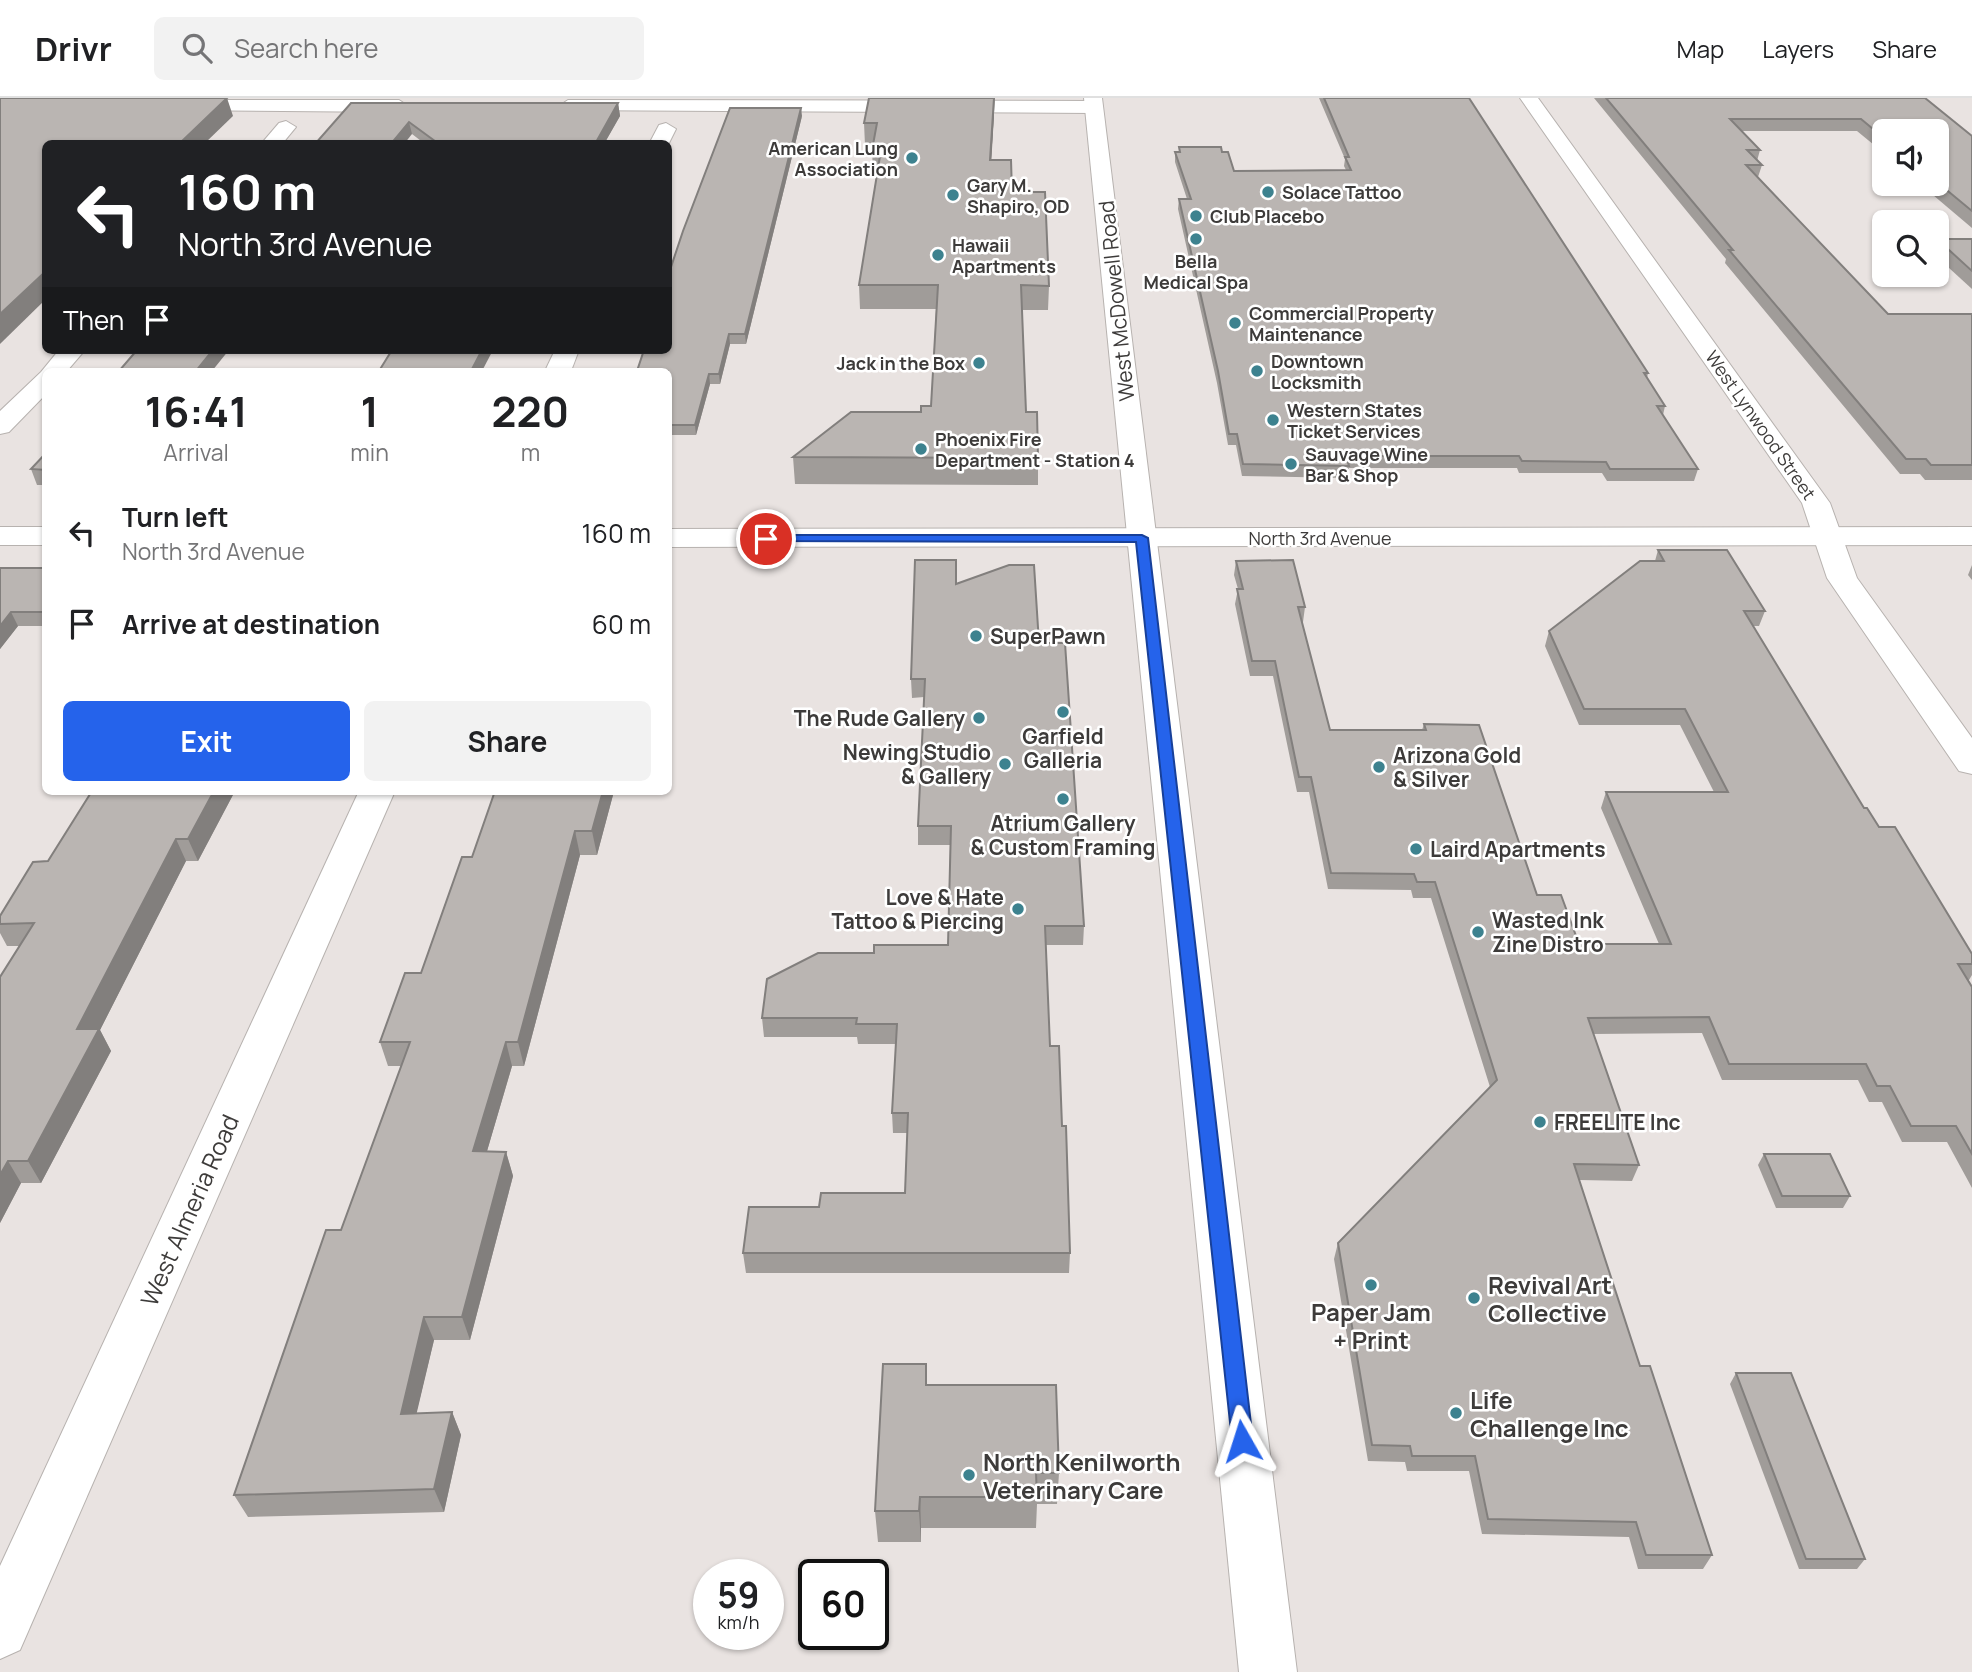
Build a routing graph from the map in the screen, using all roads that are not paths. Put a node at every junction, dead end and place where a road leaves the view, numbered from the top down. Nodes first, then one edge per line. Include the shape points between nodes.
1 (1529, 98) edge
2 (1094, 103) edge
3 (160, 106) edge
4 (415, 106) edge
5 (547, 106) edge
6 (286, 127) dead end
7 (275, 140) edge
8 (69, 354) edge
9 (56, 368) edge
10 (42, 383) edge
11 (0, 426) edge
12 (1827, 534) junction
13 (0, 536) edge
14 (42, 536) edge
15 (1972, 536) edge
16 (672, 538) edge
17 (1142, 538) junction
18 (1972, 763) edge
19 (375, 795) edge
20 (0, 1630) edge
21 (1268, 1672) edge

1 - 12 street, West Lynwood Street via 1816,503
2 - 5 street
2 - 17 street, West McDowell Road
3 - 4 street
6 - 7 street
8 - 9 street
10 - 11 street
12 - 15 street, North 3rd Avenue
12 - 17 street, North 3rd Avenue
12 - 18 street, West Lynwood Street via 1842,578
13 - 14 street
16 - 17 street, North 3rd Avenue
17 - 21 street, West McDowell Road
19 - 20 street, West Almeria Road

